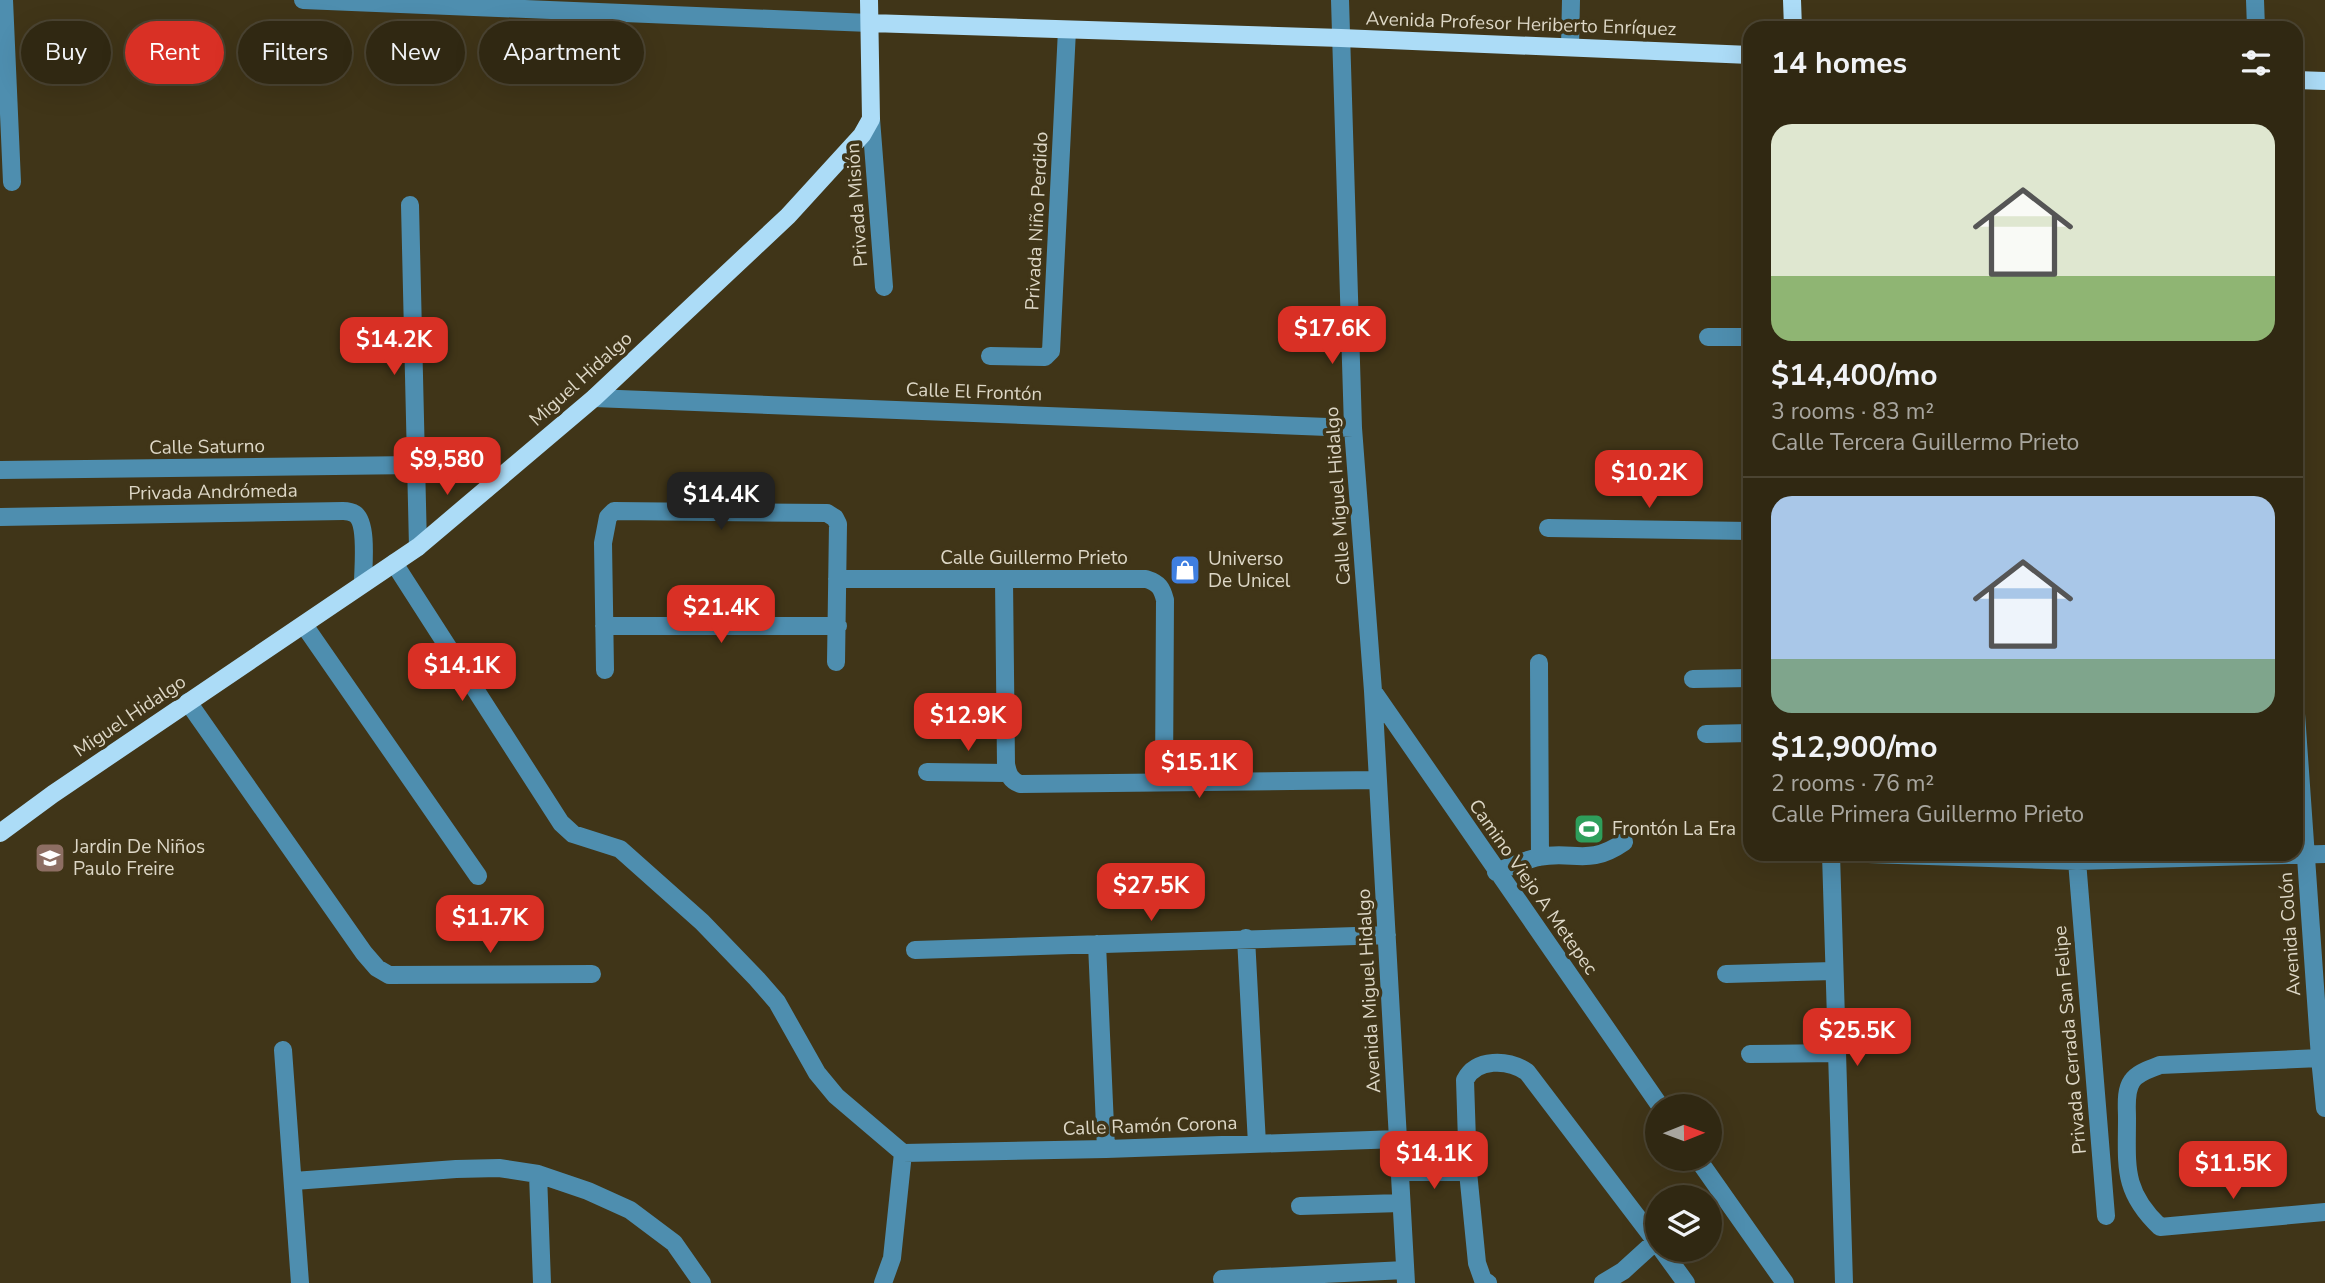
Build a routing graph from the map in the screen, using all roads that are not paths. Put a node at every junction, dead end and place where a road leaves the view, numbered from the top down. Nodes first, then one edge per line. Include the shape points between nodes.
1 (4, 0) edge
2 (303, 0) edge
3 (869, 0) edge
4 (1340, 0) edge
5 (1571, 0) edge
6 (1792, 0) edge
7 (2255, 0) edge
8 (631, 6) edge
9 (1793, 21) edge
10 (2256, 21) edge
11 (870, 23) junction
12 (1067, 30) junction
13 (1341, 38) junction
14 (1570, 47) junction
15 (1743, 55) edge
16 (2303, 80) edge
17 (2325, 81) edge
18 (871, 119) junction
19 (12, 182) dead end
20 (410, 205) dead end
21 (884, 287) dead end
22 (1708, 337) dead end
23 (1743, 337) edge
24 (990, 356) dead end
25 (594, 398) junction
26 (1353, 428) junction
27 (415, 465) junction
28 (0, 470) edge
29 (0, 517) edge
30 (1548, 528) dead end
31 (1743, 531) edge
32 (418, 547) junction
33 (394, 563) junction
34 (837, 579) junction
35 (1004, 580) junction
36 (363, 583) junction
37 (304, 625) junction
38 (604, 626) junction
39 (838, 626) junction
40 (836, 662) dead end
41 (1539, 663) dead end
42 (605, 670) dead end
43 (1743, 678) edge
44 (1693, 679) dead end
45 (1373, 691) junction
46 (188, 702) junction
47 (1743, 733) edge
48 (1706, 734) dead end
49 (927, 772) dead end
50 (1014, 778) junction
51 (1164, 780) junction
52 (1377, 780) junction
53 (2303, 813) edge
54 (0, 833) edge
55 (1624, 842) dead end
56 (2325, 854) edge
57 (2303, 855) edge
58 (2306, 855) junction
59 (1540, 857) junction
60 (1831, 861) edge
61 (2077, 861) edge
62 (1496, 872) junction
63 (478, 876) dead end
64 (1387, 935) junction
65 (1246, 938) junction
66 (1097, 944) junction
67 (915, 950) dead end
68 (1833, 971) junction
69 (592, 974) dead end
70 (1726, 974) dead end
71 (283, 1050) dead end
72 (1838, 1053) junction
73 (1749, 1054) dead end
74 (2320, 1058) junction
75 (2324, 1076) edge
76 (1652, 1094) edge
77 (2325, 1108) edge
78 (1399, 1139) junction
79 (1257, 1144) junction
80 (1106, 1149) junction
81 (903, 1153) junction
82 (1706, 1171) edge
83 (1400, 1172) junction
84 (1468, 1172) junction
85 (538, 1174) junction
86 (294, 1181) junction
87 (1401, 1203) junction
88 (1300, 1206) dead end
89 (2325, 1212) edge
90 (2106, 1216) dead end
91 (1645, 1228) edge
92 (1645, 1255) edge
93 (1671, 1262) edge
94 (1406, 1277) edge
95 (1223, 1279) dead end
96 (300, 1283) edge
97 (542, 1283) edge
98 (702, 1283) edge
99 (883, 1283) edge
100 (1488, 1283) edge
101 (1603, 1283) edge
102 (1686, 1283) edge
103 (1784, 1283) edge
104 (1844, 1283) edge

1 - 19 street
2 - 8 street
3 - 11 main road
4 - 13 street, Calle Miguel Hidalgo
5 - 14 street
6 - 9 main road
7 - 10 street
8 - 11 street
11 - 12 main road, Avenida Profesor Heriberto Enríquez
11 - 18 main road
12 - 13 main road, Avenida Profesor Heriberto Enríquez
12 - 24 street, Privada Niño Perdido via 1051,351 1041,357
13 - 14 main road, Avenida Profesor Heriberto Enríquez
13 - 26 street, Calle Miguel Hidalgo
14 - 15 main road, Avenida Profesor Heriberto Enríquez
16 - 17 main road
18 - 21 street, Privada Misión
18 - 25 main road, Miguel Hidalgo via 862,135 788,216
20 - 27 street
22 - 23 street
25 - 26 street, Calle El Frontón
25 - 32 main road, Miguel Hidalgo
26 - 45 street, Calle Miguel Hidalgo
27 - 28 street, Calle Saturno
27 - 32 street
29 - 36 street, Privada Andrómeda via 343,511 359,520
30 - 31 street
32 - 33 main road, Miguel Hidalgo
33 - 36 main road, Miguel Hidalgo
33 - 81 street via 561,823 573,834 620,849 702,922 777,1002 817,1073 836,1096
34 - 35 street, Calle Guillermo Prieto
34 - 38 street via 838,524 827,513 614,511 608,517 603,543
34 - 39 street
35 - 50 street
35 - 51 street, Calle Guillermo Prieto via 1146,579 1163,589
36 - 37 main road, Miguel Hidalgo
37 - 46 main road, Miguel Hidalgo
37 - 63 street
38 - 39 street
38 - 42 street
39 - 40 street
41 - 59 street
43 - 44 street
45 - 52 street, Calle Miguel Hidalgo
45 - 62 street, Camino Viejo A Metepec
46 - 54 main road, Miguel Hidalgo
46 - 69 street via 382,973
47 - 48 street
49 - 50 street
50 - 51 street
51 - 52 street
52 - 64 street, Avenida Miguel Hidalgo
53 - 58 street, Avenida Colón
55 - 59 street via 1596,856
56 - 58 street
57 - 58 street
58 - 74 street, Avenida Colón
59 - 62 street
60 - 68 street
61 - 90 street, Privada Cerrada San Felipe
62 - 76 street, Camino Viejo A Metepec
64 - 65 street
64 - 78 street, Avenida Miguel Hidalgo
65 - 66 street
65 - 79 street
66 - 67 street
66 - 80 street
68 - 70 street
68 - 72 street
71 - 86 street
72 - 73 street
72 - 104 street
74 - 75 street, Avenida Colón
74 - 89 street via 2160,1065 2144,1071 2127,1093 2127,1172 2142,1210 2160,1227
75 - 77 street, Avenida Colón
78 - 79 street, Calle Ramón Corona
78 - 83 street, Avenida Miguel Hidalgo
79 - 80 street, Calle Ramón Corona
80 - 81 street, Calle Ramón Corona
81 - 99 street via 892,1258
82 - 103 street
83 - 84 street
83 - 87 street, Avenida Miguel Hidalgo
84 - 91 street via 1465,1080 1481,1065 1516,1064 1536,1082
84 - 100 street via 1477,1263
85 - 86 street via 499,1168 457,1169
85 - 97 street
85 - 98 street via 630,1210 674,1243
86 - 96 street
87 - 88 street
87 - 94 street, Avenida Miguel Hidalgo
92 - 101 street
93 - 102 street
94 - 95 street

